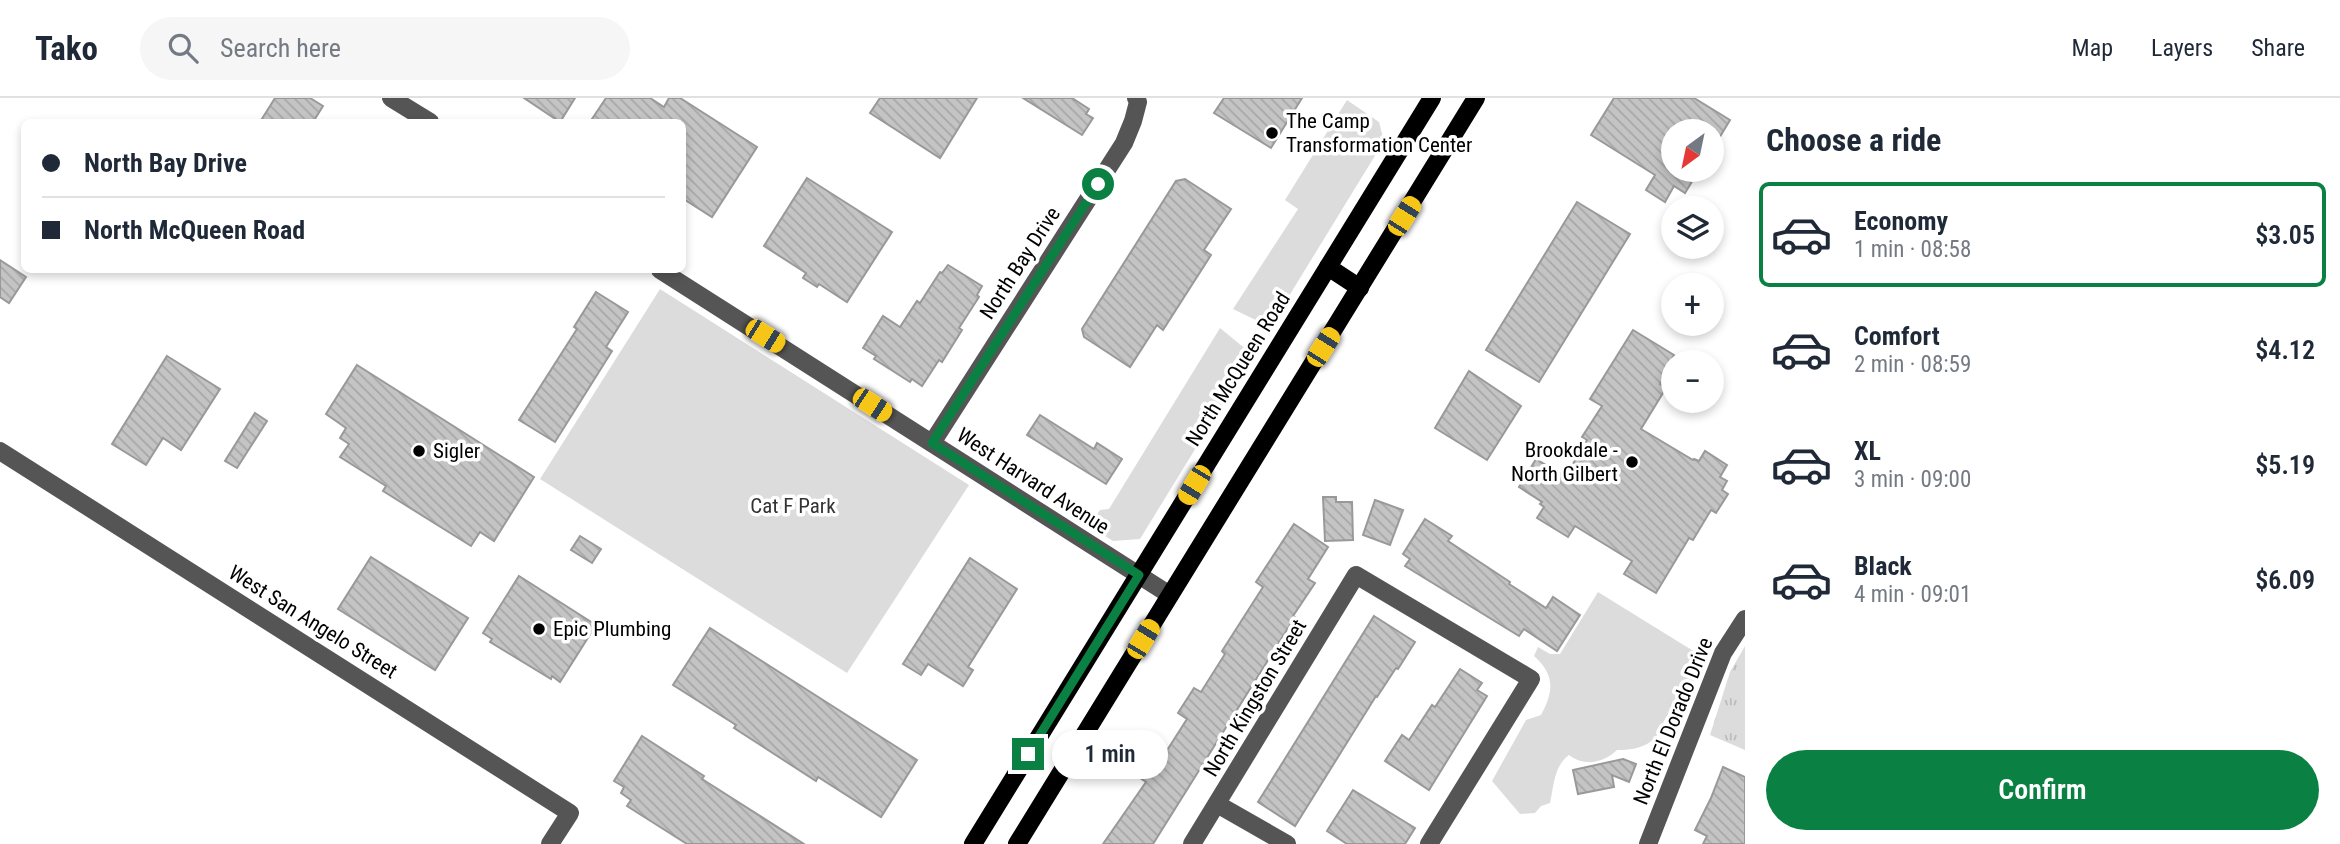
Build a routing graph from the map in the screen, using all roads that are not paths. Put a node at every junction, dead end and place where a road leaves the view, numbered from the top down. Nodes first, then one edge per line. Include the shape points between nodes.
1 (391, 98) edge
2 (1432, 98) edge
3 (1476, 98) edge
4 (1137, 100) edge
5 (425, 119) edge
6 (1328, 267) junction
7 (665, 273) edge
8 (1360, 288) junction
9 (932, 443) junction
10 (0, 450) edge
11 (1139, 575) junction
12 (1170, 595) junction
13 (1745, 618) edge
14 (1217, 804) junction
15 (550, 844) edge
16 (973, 844) edge
17 (1017, 844) edge
18 (1192, 844) edge
19 (1287, 844) edge
20 (1429, 844) edge
21 (1648, 844) edge

1 - 5 street
2 - 6 main road, North McQueen Road
3 - 8 main road
4 - 9 street, North Bay Drive via 1124,143
6 - 8 main road
6 - 11 main road, North McQueen Road
7 - 9 street, West Harvard Avenue
8 - 12 main road
9 - 11 street, West Harvard Avenue
10 - 15 street, West San Angelo Street via 569,813
11 - 12 street, West Harvard Avenue
11 - 16 main road, North McQueen Road
12 - 17 main road
13 - 21 street, North El Dorado Drive via 1723,653
14 - 18 street, North Kingston Street
14 - 19 street
14 - 20 street, North Kingston Street via 1356,575 1531,679

